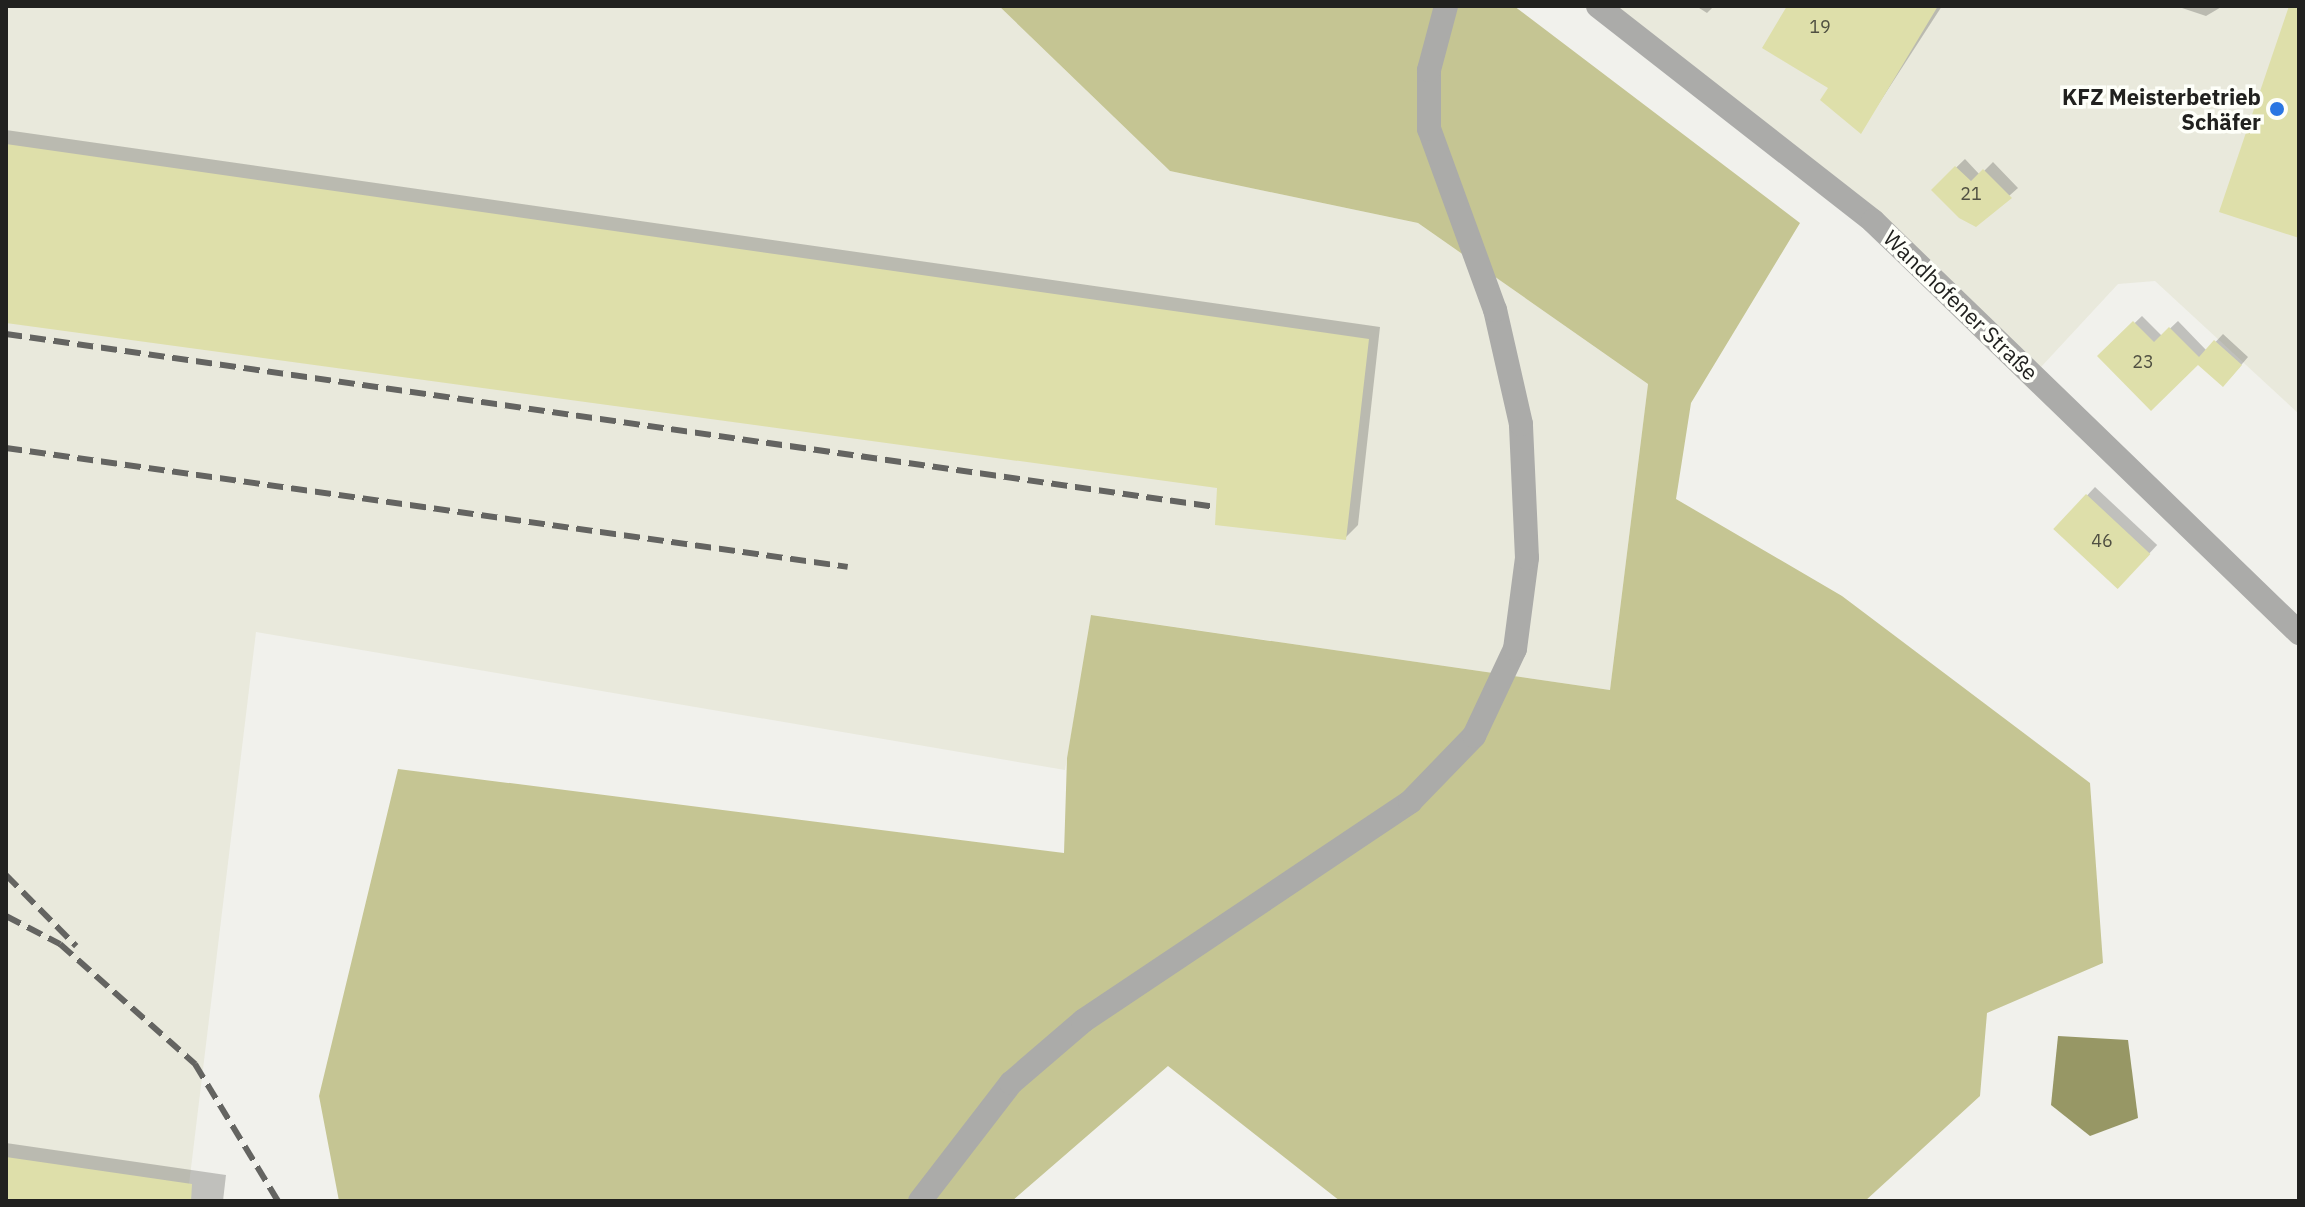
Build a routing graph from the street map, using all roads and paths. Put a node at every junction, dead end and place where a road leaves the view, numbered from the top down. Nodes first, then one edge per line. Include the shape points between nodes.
1 (1446, 6) edge
2 (1598, 6) edge
3 (2299, 633) edge
4 (920, 1201) edge

1 - 4 street via 1429,70 1429,129 1495,310 1521,424 1527,558 1515,649 1474,736 1410,802 1083,1021 1011,1083
2 - 3 street, Wandhofener Straße via 1873,221

